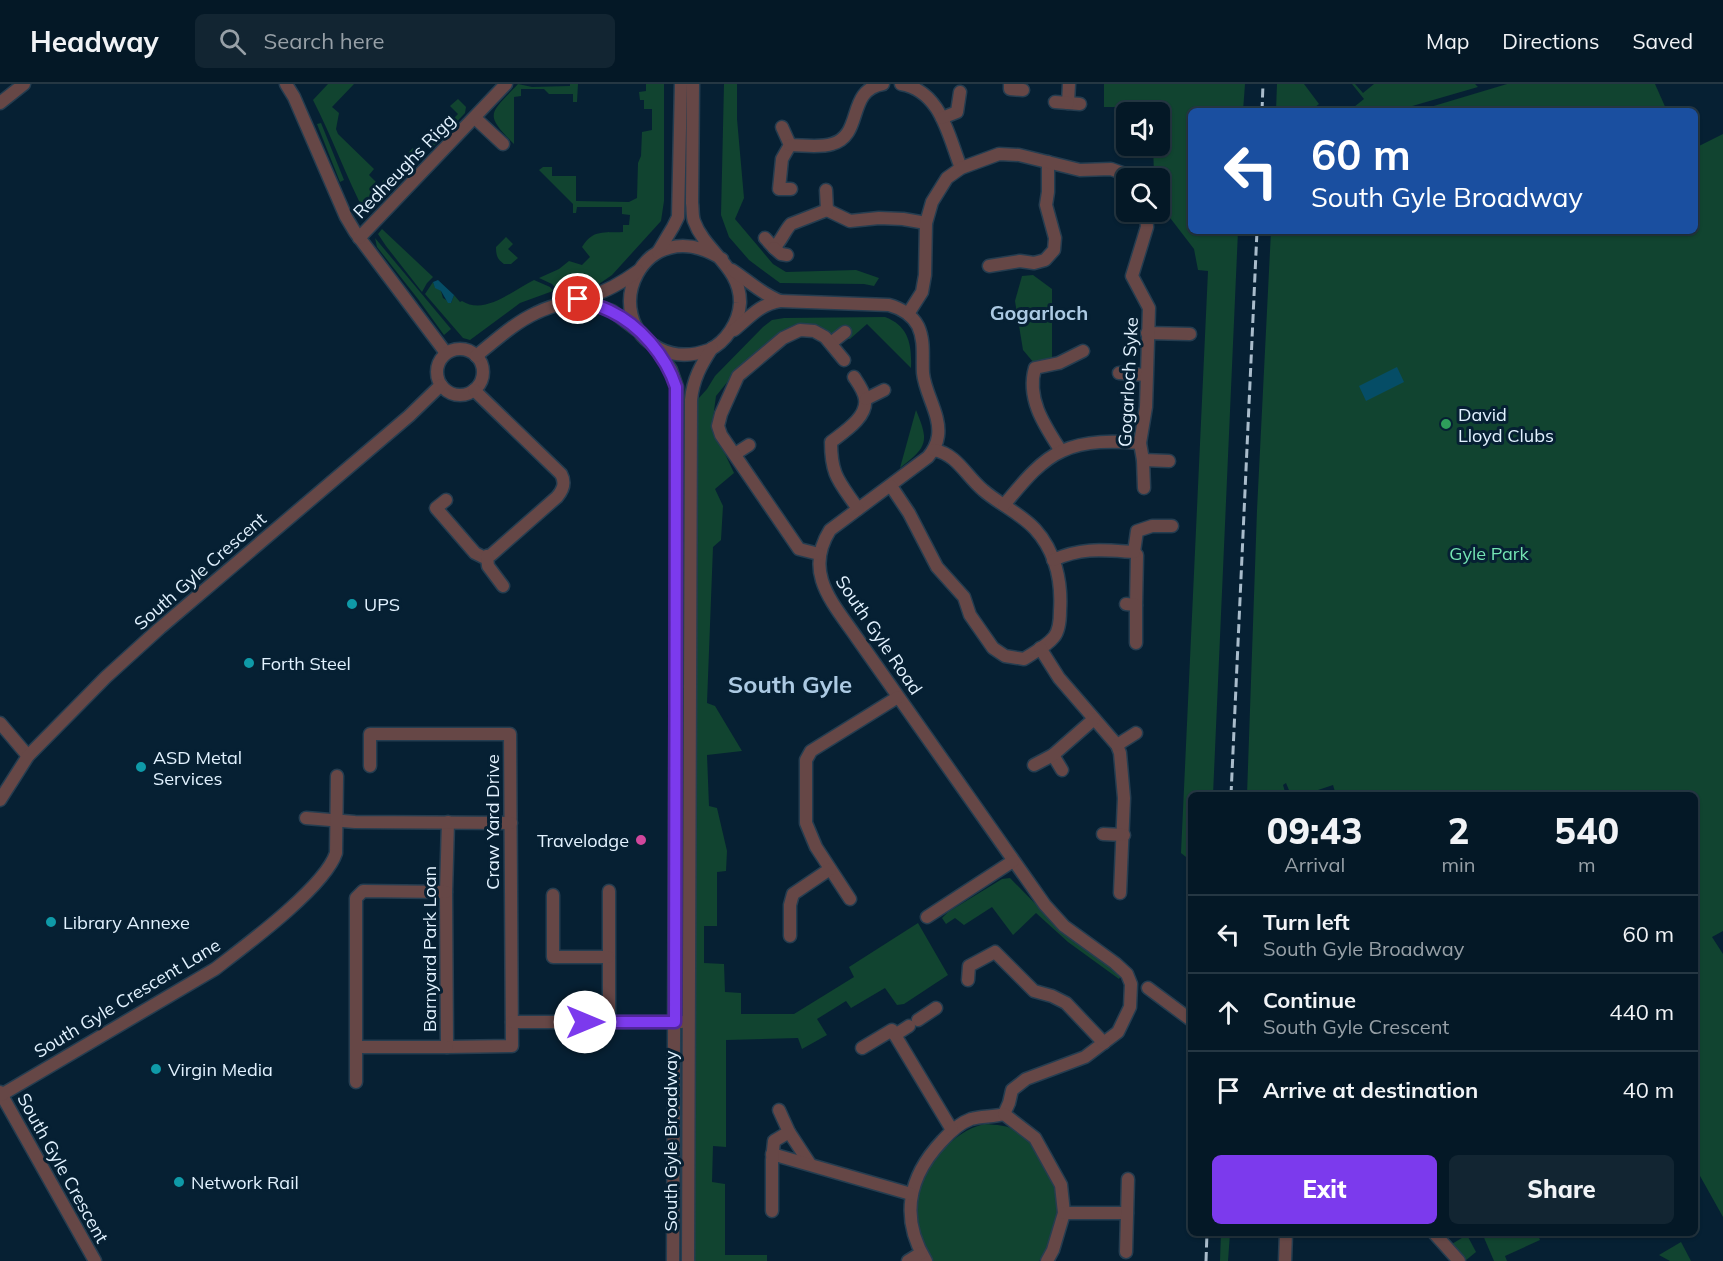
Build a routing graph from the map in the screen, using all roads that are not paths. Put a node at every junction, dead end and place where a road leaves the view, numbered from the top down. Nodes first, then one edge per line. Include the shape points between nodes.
1 (24, 84) edge
2 (286, 84) edge
3 (506, 84) edge
4 (681, 84) edge
5 (693, 84) edge
6 (901, 84) edge
7 (1010, 84) edge
8 (1069, 84) edge
9 (876, 85) edge
10 (928, 88) edge
11 (1023, 90) dead end
12 (960, 92) dead end
13 (1055, 102) dead end
14 (0, 103) edge
15 (475, 118) junction
16 (942, 118) junction
17 (782, 127) dead end
18 (503, 144) dead end
19 (790, 145) junction
20 (1047, 162) junction
21 (961, 168) junction
22 (1116, 171) edge
23 (791, 189) dead end
24 (826, 190) dead end
25 (826, 210) junction
26 (1147, 222) edge
27 (926, 223) junction
28 (359, 238) junction
29 (765, 238) dead end
30 (774, 248) junction
31 (657, 253) junction
32 (787, 255) dead end
33 (722, 259) junction
34 (989, 266) dead end
35 (639, 269) junction
36 (731, 270) junction
37 (578, 299) junction
38 (780, 301) junction
39 (908, 314) junction
40 (640, 332) junction
41 (845, 332) dead end
42 (1147, 333) junction
43 (1190, 334) dead end
44 (727, 336) junction
45 (831, 343) junction
46 (655, 346) junction
47 (712, 348) junction
48 (1083, 351) dead end
49 (446, 353) junction
50 (476, 356) junction
51 (844, 360) dead end
52 (1119, 373) dead end
53 (1146, 375) junction
54 (854, 377) dead end
55 (441, 385) junction
56 (474, 390) junction
57 (885, 390) dead end
58 (866, 399) junction
59 (1140, 443) junction
60 (749, 445) dead end
61 (934, 450) junction
62 (1061, 451) junction
63 (735, 454) junction
64 (1143, 460) junction
65 (1169, 461) dead end
66 (891, 486) junction
67 (1144, 488) dead end
68 (446, 500) dead end
69 (1004, 505) junction
70 (858, 509) junction
71 (1172, 526) dead end
72 (1134, 552) junction
73 (819, 554) junction
74 (487, 556) junction
75 (1053, 560) junction
76 (503, 586) dead end
77 (1136, 643) dead end
78 (1040, 648) junction
79 (898, 697) junction
80 (1094, 719) junction
81 (0, 723) edge
82 (1136, 733) dead end
83 (1117, 745) junction
84 (1053, 755) junction
85 (28, 756) junction
86 (1034, 765) dead end
87 (370, 766) dead end
88 (1062, 770) dead end
89 (337, 776) dead end
90 (0, 800) edge
91 (306, 818) dead end
92 (337, 821) junction
93 (448, 822) junction
94 (510, 823) junction
95 (1102, 834) dead end
96 (1124, 836) junction
97 (1013, 861) junction
98 (830, 869) junction
99 (609, 891) dead end
100 (446, 892) junction
101 (1120, 893) dead end
102 (553, 895) dead end
103 (850, 899) dead end
104 (927, 917) dead end
105 (790, 936) dead end
106 (608, 957) junction
107 (968, 980) dead end
108 (1148, 988) dead end
109 (936, 1008) dead end
110 (1188, 1018) edge
111 (512, 1022) junction
112 (609, 1022) junction
113 (675, 1022) junction
114 (689, 1022) junction
115 (895, 1035) junction
116 (1104, 1042) junction
117 (512, 1046) joint
118 (357, 1047) junction
119 (447, 1047) junction
120 (862, 1048) dead end
121 (356, 1082) dead end
122 (1, 1094) edge
123 (778, 1110) dead end
124 (1004, 1113) junction
125 (952, 1130) junction
126 (789, 1132) junction
127 (772, 1154) junction
128 (810, 1164) junction
129 (1128, 1179) dead end
130 (911, 1194) junction
131 (772, 1211) dead end
132 (1064, 1213) junction
133 (1127, 1213) junction
134 (1287, 1236) edge
135 (1437, 1236) edge
136 (1126, 1252) dead end
137 (924, 1257) edge
138 (95, 1261) edge
139 (674, 1261) edge
140 (688, 1261) edge
141 (908, 1261) edge
142 (1047, 1261) edge
143 (1285, 1261) edge
144 (1459, 1261) edge

1 - 14 street
2 - 28 street
3 - 15 street, Redheughs Rigg
4 - 31 street, South Gyle Broadway via 678,217
5 - 33 street, South Gyle Broadway via 693,213 698,229
6 - 10 street
7 - 11 street via 1010,89
8 - 13 street via 1074,103
9 - 19 street via 867,89 843,139 824,145
10 - 16 street
12 - 16 street via 957,112
15 - 18 street, Redheughs Rigg
15 - 28 street, Redheughs Rigg
16 - 21 street
17 - 19 street
19 - 23 street via 782,159 779,189
20 - 21 street via 999,153
20 - 22 street via 1080,170
20 - 34 street via 1046,205 1055,238 1054,250 1045,260 1034,263
21 - 27 street via 938,190
24 - 25 street
25 - 27 street via 850,221 879,218
25 - 30 street via 791,224
26 - 42 street, Gogarloch Syke via 1132,276 1149,308
27 - 39 street via 922,292
28 - 49 street
29 - 30 street
30 - 32 street
31 - 33 street, South Gyle Broadway via 673,246 690,245
31 - 35 street, South Gyle Broadway
33 - 36 street, South Gyle Broadway
35 - 37 street via 611,288
35 - 40 street, South Gyle Broadway via 630,301
36 - 38 street via 763,294
36 - 44 street, South Gyle Broadway via 740,303
37 - 40 street via 612,311
37 - 50 street via 534,313
38 - 39 street via 875,304 900,308
38 - 44 street via 762,306
39 - 61 street via 918,325 923,342 923,373 937,420
40 - 46 street, South Gyle Broadway
41 - 45 street
42 - 43 street
42 - 53 street, Gogarloch Syke
44 - 47 street, South Gyle Broadway
45 - 51 street
45 - 63 street via 814,331 800,330 783,338 738,376 718,426
46 - 47 street, South Gyle Broadway via 683,355
46 - 113 street, South Gyle Broadway via 671,370 676,387
47 - 114 street, South Gyle Broadway via 699,367 691,400
48 - 62 street via 1059,363 1035,368 1031,381 1040,413
49 - 50 street via 459,349
49 - 55 street via 438,364
50 - 56 street via 481,362 482,377
52 - 53 street
53 - 59 street, Gogarloch Syke
54 - 58 street
55 - 56 street via 453,394
55 - 85 street, South Gyle Crescent via 160,628
56 - 74 street via 561,474 564,482 556,497
57 - 58 street
58 - 70 street via 863,412 847,429 825,440 834,475
59 - 62 street via 1112,441
59 - 64 street, Gogarloch Syke
60 - 63 street
61 - 66 street
61 - 69 street via 952,457 983,490
62 - 69 street via 1037,469
63 - 73 street via 799,549
64 - 65 street
64 - 67 street, Gogarloch Syke
66 - 70 street
66 - 78 street via 937,567 964,597 970,615 993,648 1005,656 1024,659
68 - 74 street via 436,508 475,553
69 - 75 street via 1033,527
70 - 73 street via 830,530
71 - 72 street via 1137,531
72 - 75 street via 1089,549
72 - 77 street via 1137,555 1131,604
73 - 79 street, South Gyle Road via 818,567 827,595
74 - 76 street via 488,566
75 - 78 street via 1060,579 1060,619 1054,637
78 - 80 street via 1059,678
79 - 97 street, South Gyle Road
79 - 98 street via 820,744 806,760 806,823
80 - 83 street
80 - 84 street
81 - 85 street
82 - 83 street
83 - 96 street
84 - 86 street
84 - 88 street
85 - 90 street, South Gyle Crescent
87 - 94 street, Craw Yard Drive via 370,734 510,734
89 - 92 street, South Gyle Crescent Lane
91 - 92 street
92 - 93 street
92 - 122 street, South Gyle Crescent Lane via 332,863 301,898 241,950
93 - 94 street
93 - 100 street, Barnyard Park Loan
94 - 111 street, Craw Yard Drive
95 - 96 street
96 - 101 street
97 - 104 street
97 - 116 street, South Gyle Road via 1064,926 1127,974 1131,984 1130,1007 1118,1032
98 - 103 street
98 - 105 street via 793,894
99 - 106 street
100 - 118 street via 363,891 356,898
100 - 119 street, Barnyard Park Loan
102 - 106 street via 553,957
106 - 112 street
107 - 116 street via 969,966 995,952 1034,991 1066,1003
108 - 110 street
109 - 115 street
111 - 112 street
111 - 117 street, Craw Yard Drive
112 - 113 street
113 - 114 street
113 - 139 street, South Gyle Broadway
114 - 140 street, South Gyle Broadway
115 - 120 street via 892,1030
115 - 125 street
116 - 124 street via 1085,1057 1026,1079 1012,1090
117 - 119 street, Barnyard Park Loan
118 - 119 street
118 - 121 street
122 - 138 street, South Gyle Crescent
123 - 126 street
124 - 125 street via 971,1119
124 - 132 street via 1035,1138 1052,1166 1061,1185
125 - 130 street via 921,1168
126 - 127 street via 774,1141
126 - 128 street
127 - 128 street
127 - 131 street
128 - 130 street
129 - 133 street
130 - 137 street via 910,1215
132 - 133 street
132 - 142 street
133 - 136 street
134 - 143 street
135 - 144 street
137 - 141 street

